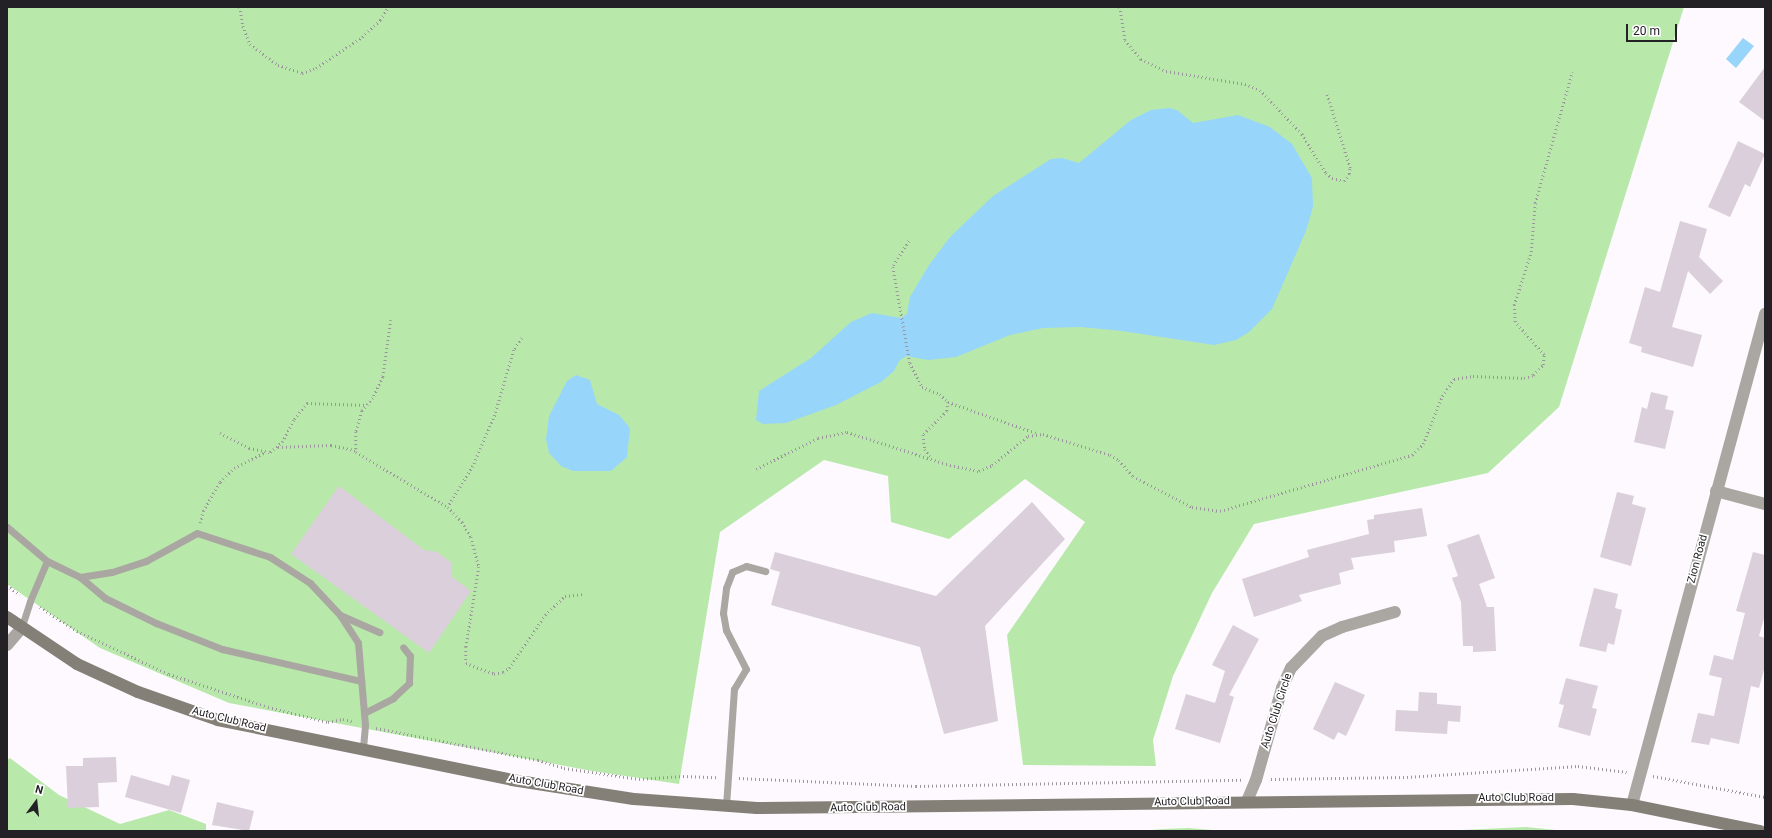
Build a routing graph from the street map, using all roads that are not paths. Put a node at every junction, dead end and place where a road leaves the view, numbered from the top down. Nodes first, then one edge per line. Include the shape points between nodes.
1 (1765, 314) edge
2 (1716, 491) junction
3 (1765, 504) edge
4 (7, 527) edge
5 (47, 561) junction
6 (765, 571) dead end
7 (80, 577) junction
8 (1395, 612) dead end
9 (340, 615) junction
10 (7, 617) edge
11 (21, 629) junction
12 (379, 632) dead end
13 (7, 644) edge
14 (403, 647) dead end
15 (361, 681) junction
16 (364, 713) junction
17 (363, 750) junction
18 (1247, 801) junction
19 (1632, 805) junction
20 (726, 806) junction
21 (1760, 831) edge

1 - 2 street, Zion Road
2 - 3 street
2 - 19 street, Zion Road
4 - 5 lane
5 - 7 lane
5 - 11 lane
6 - 20 lane via 746,566 732,572 726,588 726,630 746,669 734,689
7 - 9 lane via 112,572 146,561 197,533 270,557 310,583
7 - 15 lane via 104,598 215,646
8 - 18 street, Auto Club Circle via 1342,627 1322,636 1291,668 1282,688 1256,780
9 - 12 lane
9 - 15 lane via 358,644
10 - 11 street, Auto Club Road
11 - 13 street
11 - 17 street, Auto Club Road via 77,664 138,692 182,708 218,720
14 - 16 lane via 410,656 409,683 393,698
15 - 16 lane
16 - 17 lane
17 - 20 street, Auto Club Road via 592,793
18 - 19 street, Auto Club Road via 1519,798 1573,799
18 - 20 street, Auto Club Road via 840,808
19 - 21 street, Auto Club Road

